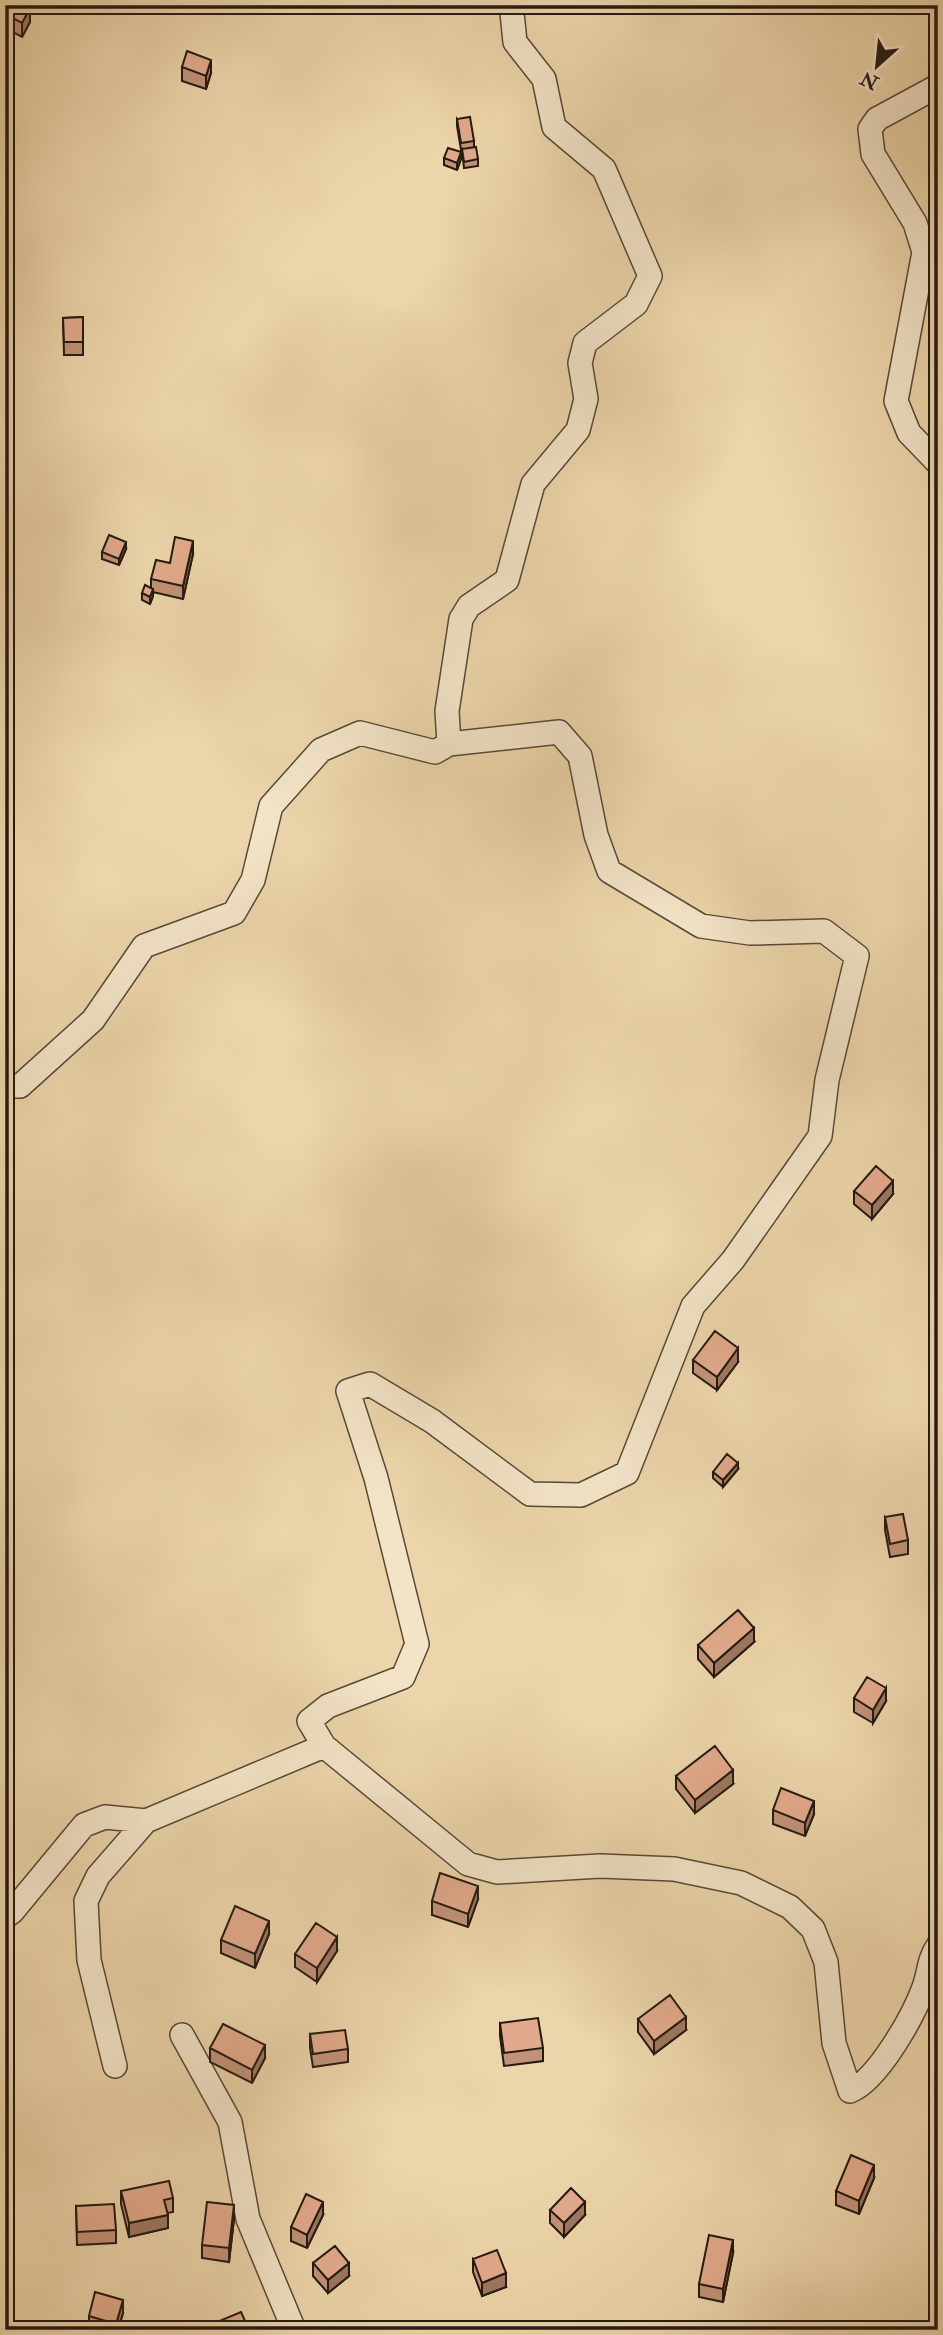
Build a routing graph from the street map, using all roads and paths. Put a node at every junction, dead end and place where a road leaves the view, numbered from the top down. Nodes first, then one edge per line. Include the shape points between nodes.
1 (516, 5) edge
2 (938, 86) edge
3 (938, 463) edge
4 (449, 744) junction
5 (5, 1086) edge
6 (324, 1746) junction
7 (146, 1821) junction
8 (5, 1917) edge
9 (938, 1946) edge
10 (182, 2035) dead end
11 (115, 2066) dead end
12 (293, 2330) edge

1 - 4 street via 512,13 515,42 544,79 554,127 604,169 650,276 636,304 585,343 580,363 586,400 578,430 533,484 507,580 469,606 461,619 447,712
2 - 3 street via 870,128 873,154 915,223 924,252 896,401 909,433
4 - 5 street via 435,752 360,733 321,750 271,806 253,880 234,913 145,946 93,1020 20,1086
4 - 6 street via 559,732 580,756 596,835 610,871 701,926 750,933 824,931 857,956 827,1080 820,1136 733,1260 693,1306 627,1473 580,1495 530,1494 432,1421 370,1384 348,1391 376,1478 417,1644 403,1677 328,1706 309,1721
6 - 7 street
6 - 9 street via 468,1864 497,1872 600,1866 674,1869 741,1883 790,1907 813,1929 826,1962 834,2043 850,2091 862,2086 904,2030
7 - 8 street via 105,1817 84,1825
7 - 11 street via 98,1876 86,1901 89,1960
10 - 12 street via 230,2122 248,2219

